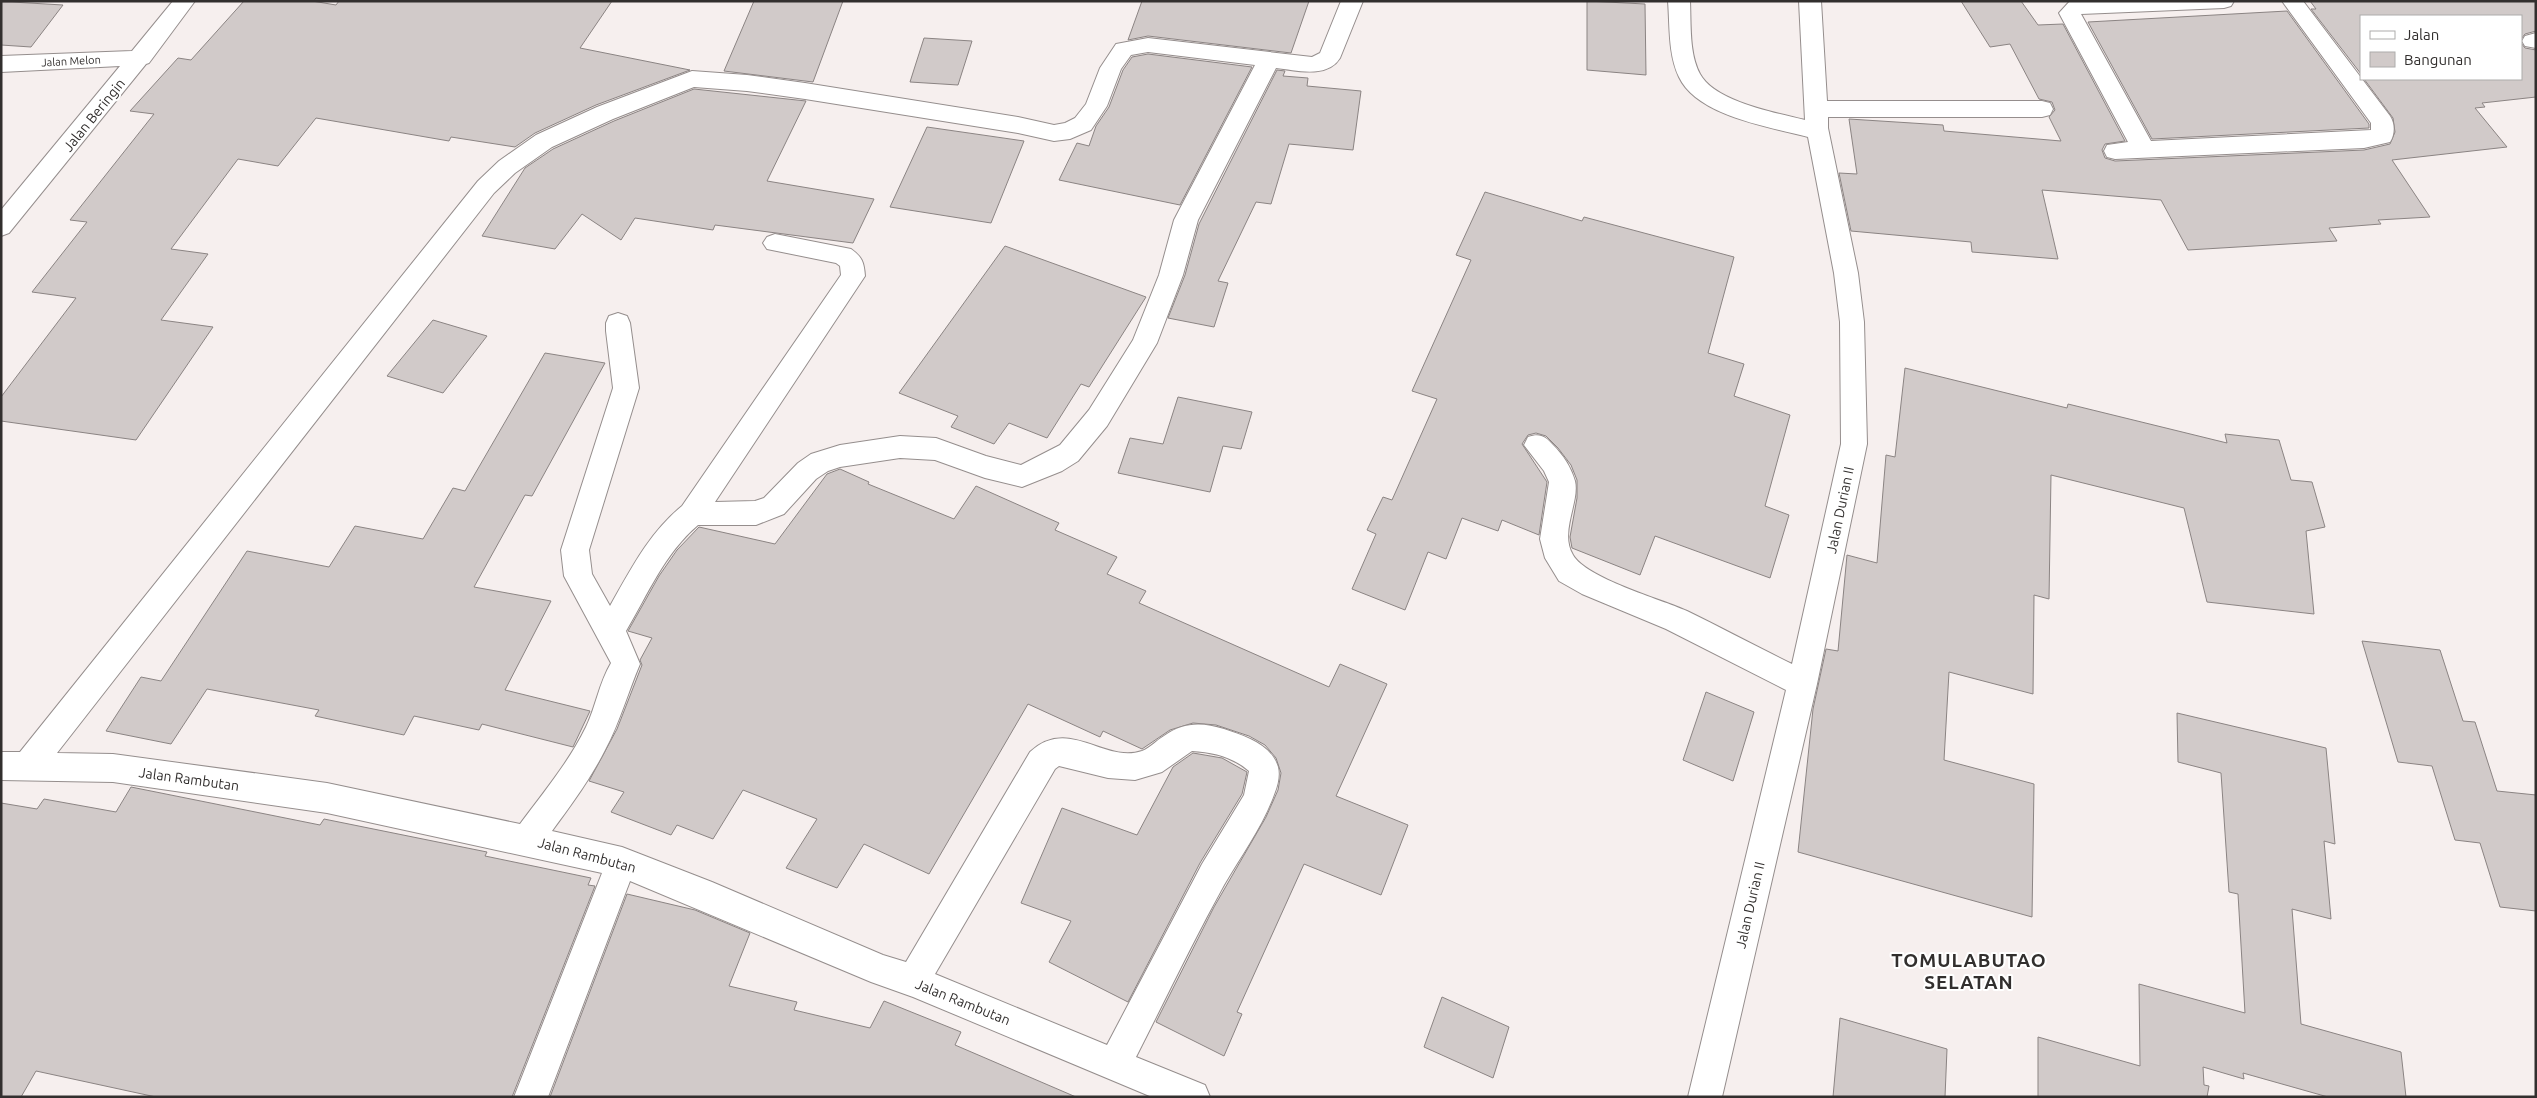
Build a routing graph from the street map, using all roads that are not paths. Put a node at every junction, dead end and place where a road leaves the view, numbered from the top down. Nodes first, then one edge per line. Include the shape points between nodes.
1 (185, 1) edge
2 (1352, 1) edge
3 (1679, 1) edge
4 (1810, 1) edge
5 (2224, 1) edge
6 (2292, 1) edge
7 (141, 58) junction
8 (1269, 60) junction
9 (1, 64) edge
10 (2042, 109) dead end
11 (1817, 120) junction
12 (2144, 150) junction
13 (2114, 151) dead end
14 (1, 227) edge
15 (775, 243) dead end
16 (618, 323) dead end
17 (1536, 445) dead end
18 (692, 514) junction
19 (610, 632) junction
20 (1802, 684) junction
21 (15, 766) edge
22 (527, 840) junction
23 (622, 862) junction
24 (913, 981) junction
25 (1115, 1063) junction
26 (531, 1097) edge
27 (1193, 1097) edge
28 (1705, 1097) edge

1 - 7 street, Jalan Beringin
2 - 8 street via 1329,58 1308,66
3 - 11 street via 1685,62 1690,79 1701,90 1742,111
4 - 11 street, Jalan Durian II
5 - 12 street via 2075,7 2070,13
6 - 12 street via 2382,122 2382,136 2364,140
7 - 9 street, Jalan Melon
7 - 14 street, Jalan Beringin
8 - 18 street via 1186,220 1171,275 1144,343 1098,418 1069,453 1022,476 936,449 900,447 840,456 820,462 807,471 774,506 756,513
8 - 21 street via 1148,45 1124,49 1111,68 1096,106 1083,124 1070,131 1054,133 747,82 692,79 604,113 544,141 507,167 486,187
10 - 11 street
11 - 20 street, Jalan Durian II via 1852,322 1854,444
12 - 13 street
15 - 18 street via 842,256 852,262 853,276
16 - 19 street via 618,341 626,365 626,388 575,550 578,576
17 - 20 street via 1554,464 1562,482 1554,539 1559,558 1569,572 1676,620
18 - 19 street via 661,546
19 - 22 street via 626,664 617,679 610,707 595,740 567,786
20 - 28 street, Jalan Durian II
21 - 22 street, Jalan Rambutan via 112,768 327,798
22 - 23 street, Jalan Rambutan
23 - 24 street, Jalan Rambutan
23 - 26 street
24 - 25 street, Jalan Rambutan
24 - 25 street via 1047,756 1058,752 1105,763 1142,766 1191,737 1243,748 1264,768 1264,779 1251,816 1217,868
25 - 27 street, Jalan Rambutan

